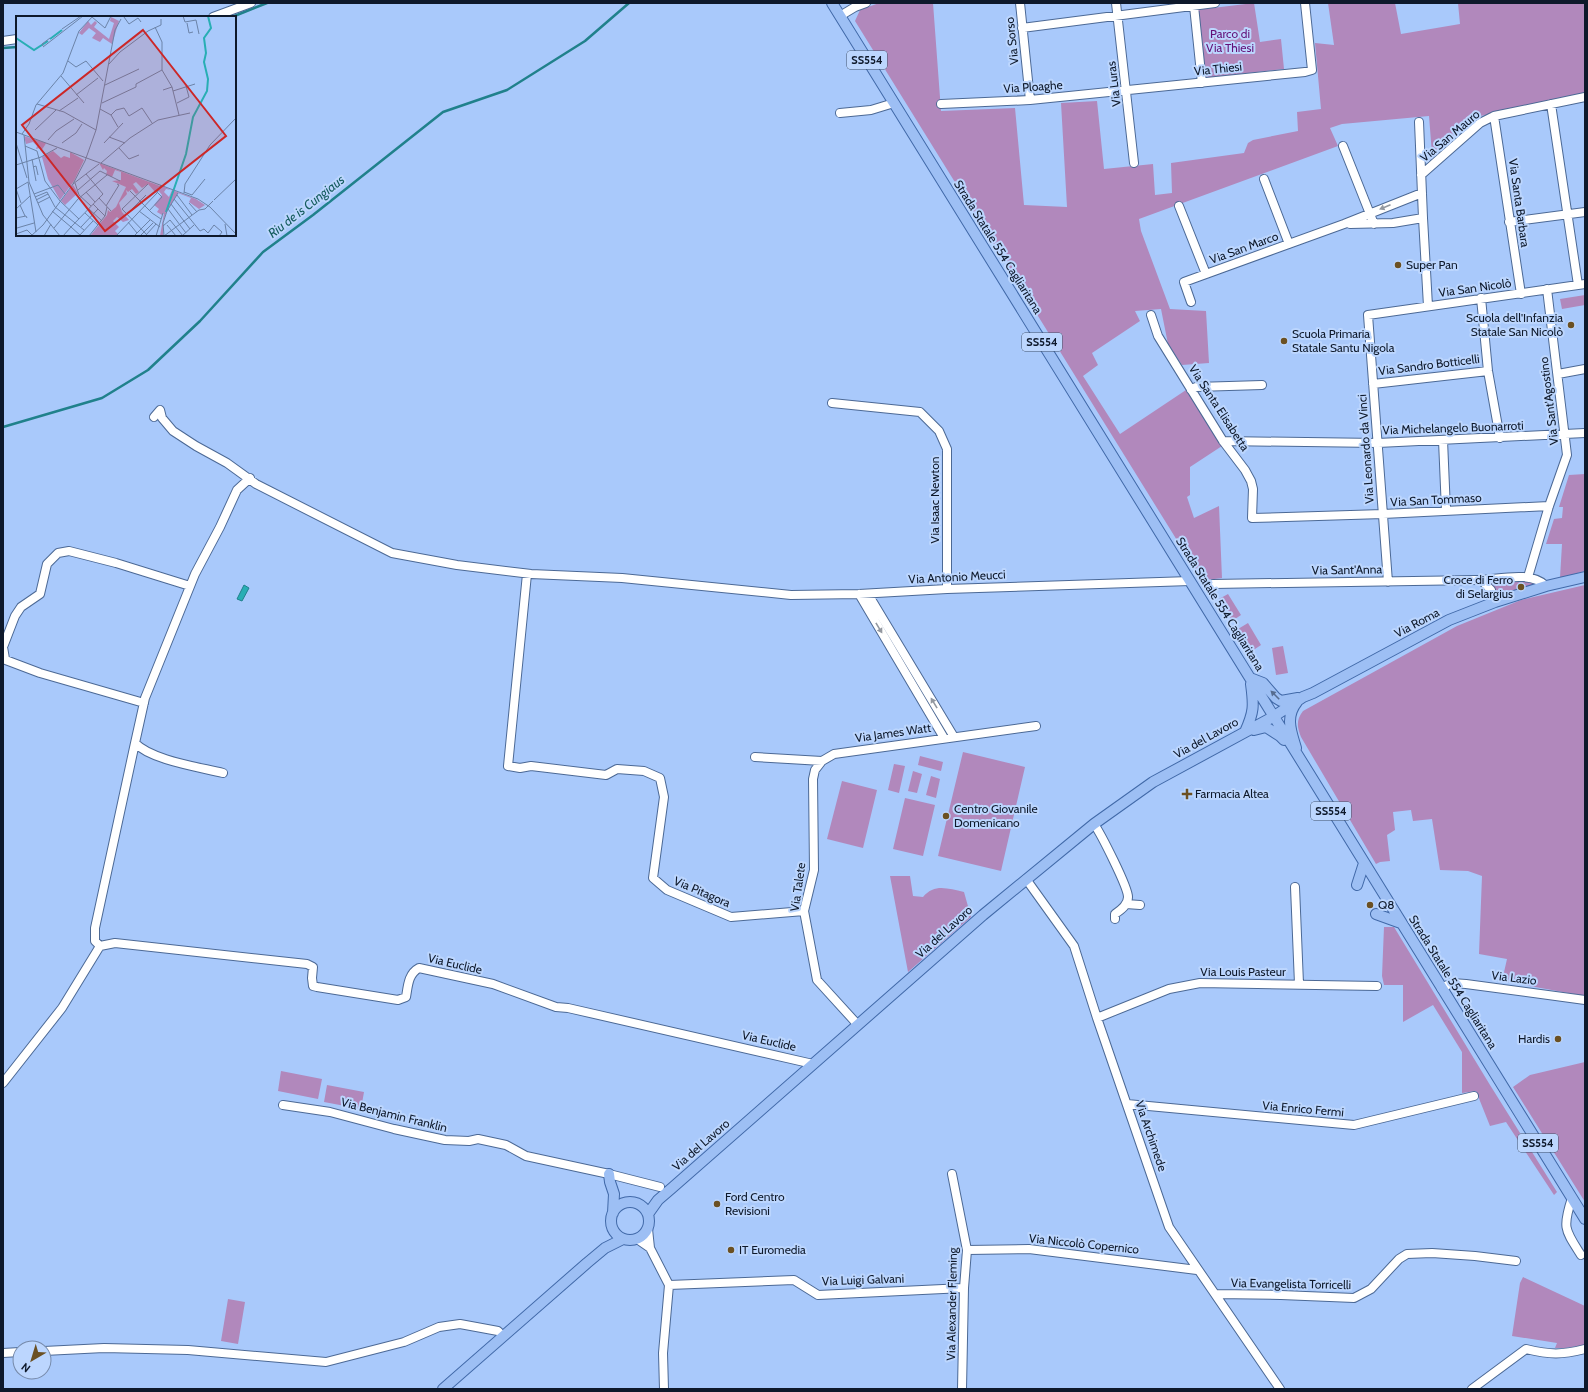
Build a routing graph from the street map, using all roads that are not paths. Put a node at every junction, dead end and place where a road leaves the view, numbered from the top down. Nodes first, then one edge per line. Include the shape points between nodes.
1 (252, 3) edge
2 (832, 3) edge
3 (866, 3) edge
4 (1020, 3) edge
5 (1116, 3) edge
6 (1215, 3) edge
7 (1305, 3) edge
8 (1194, 6) junction
9 (215, 16) edge
10 (840, 16) junction
11 (1118, 16) junction
12 (1022, 28) junction
13 (16, 39) edge
14 (3, 41) edge
15 (1202, 83) junction
16 (1127, 91) junction
17 (1585, 97) edge
18 (1030, 100) junction
19 (894, 103) junction
20 (941, 104) dead end
21 (1551, 104) junction
22 (840, 113) dead end
23 (1494, 116) junction
24 (1419, 122) dead end
25 (1343, 146) dead end
26 (1134, 163) dead end
27 (1421, 175) junction
28 (1264, 179) dead end
29 (1422, 192) junction
30 (1179, 206) dead end
31 (1585, 212) edge
32 (1370, 213) junction
33 (1568, 214) junction
34 (1422, 218) junction
35 (1509, 222) junction
36 (1344, 224) junction
37 (1374, 224) junction
38 (1289, 244) junction
39 (1206, 274) junction
40 (1582, 284) edge
41 (1547, 289) junction
42 (1521, 294) junction
43 (1481, 298) junction
44 (1191, 302) dead end
45 (1428, 306) junction
46 (1151, 315) dead end
47 (1368, 315) joint
48 (1585, 369) edge
49 (1488, 371) junction
50 (1558, 374) junction
51 (1373, 384) junction
52 (1262, 385) dead end
53 (1191, 390) junction
54 (832, 404) dead end
55 (154, 417) dead end
56 (1585, 433) edge
57 (1565, 435) junction
58 (1500, 438) junction
59 (1443, 440) junction
60 (1223, 441) junction
61 (1378, 443) junction
62 (250, 478) junction
63 (1549, 506) junction
64 (1446, 511) junction
65 (1383, 514) junction
66 (1252, 518) joint
67 (527, 574) junction
68 (1528, 577) junction
69 (1585, 577) edge
70 (1190, 580) junction
71 (1481, 580) junction
72 (1388, 582) junction
73 (1544, 583) junction
74 (1213, 584) dead end
75 (190, 586) junction
76 (948, 589) junction
77 (859, 594) junction
78 (868, 594) junction
79 (1493, 602) junction
80 (4, 659) edge
81 (911, 664) junction
82 (903, 669) junction
83 (1250, 678) junction
84 (1303, 697) junction
85 (144, 703) junction
86 (1273, 717) junction
87 (1036, 726) dead end
88 (1245, 732) junction
89 (954, 737) junction
90 (944, 738) junction
91 (135, 743) junction
92 (755, 757) dead end
93 (1299, 759) junction
94 (822, 761) junction
95 (223, 773) dead end
96 (1094, 824) junction
97 (1364, 863) junction
98 (1026, 878) junction
99 (1356, 885) dead end
100 (1295, 887) dead end
101 (1126, 904) junction
102 (1140, 905) dead end
103 (804, 911) junction
104 (1376, 914) dead end
105 (1115, 919) dead end
106 (1401, 923) junction
107 (100, 946) junction
108 (1299, 984) junction
109 (1377, 986) dead end
110 (1441, 988) junction
111 (1585, 1000) edge
112 (1097, 1018) junction
113 (858, 1025) junction
114 (813, 1064) junction
115 (3, 1082) edge
116 (1474, 1096) dead end
117 (1127, 1104) junction
118 (283, 1105) dead end
119 (609, 1174) junction
120 (952, 1174) dead end
121 (660, 1187) dead end
122 (1572, 1198) junction
123 (658, 1200) junction
124 (631, 1202) junction
125 (641, 1206) junction
126 (613, 1213) junction
127 (648, 1214) junction
128 (1585, 1219) edge
129 (612, 1228) junction
130 (648, 1229) junction
131 (622, 1239) junction
132 (637, 1239) junction
133 (605, 1248) junction
134 (650, 1248) junction
135 (967, 1250) junction
136 (1581, 1255) dead end
137 (1516, 1261) dead end
138 (1198, 1270) junction
139 (669, 1285) junction
140 (964, 1288) junction
141 (1216, 1294) junction
142 (503, 1336) junction
143 (1585, 1349) edge
144 (52, 1351) edge
145 (443, 1389) edge
146 (664, 1389) edge
147 (962, 1389) edge
148 (1280, 1389) edge
149 (1472, 1389) edge

1 - 9 street
2 - 10 main road, Strada Statale 554 Cagliaritana / SS554
3 - 10 street
4 - 12 street, Via Sorso
5 - 11 street, Via Luras
6 - 8 street
7 - 15 street, Via Thiesi via 1312,70
8 - 11 street
8 - 15 street
10 - 19 main road, Strada Statale 554 Cagliaritana / SS554
11 - 12 street
11 - 16 street, Via Luras
12 - 18 street, Via Sorso
13 - 14 street
15 - 16 street, Via Thiesi
16 - 18 street, Via Ploaghe
16 - 26 street, Via Luras
17 - 21 street, Via San Mauro
18 - 20 street, Via Ploaghe
19 - 22 street via 871,110
19 - 70 main road, Strada Statale 554 Cagliaritana / SS554
21 - 23 street, Via San Mauro
21 - 33 street
23 - 27 street, Via San Mauro via 1480,123
23 - 35 street, Via Santa Barbara
24 - 27 street, Via San Mauro
25 - 32 street
27 - 29 street, Via San Mauro
28 - 38 street, Via San Marco
29 -> 32 street, Via San Marco
29 - 34 street, Via San Mauro
30 - 39 street, Via San Marco
31 - 33 street
32 - 36 street, Via San Marco
32 - 37 street
33 - 35 street
33 - 40 street
34 - 37 street, Via San Marco
34 - 45 street, Via San Mauro
35 - 42 street, Via Santa Barbara
36 - 37 street, Via San Marco
36 - 38 street, Via San Marco
38 - 39 street, Via San Marco
39 - 44 street, Via San Marco via 1184,282
40 - 41 street, Via San Nicolò
41 - 42 street, Via San Nicolò
41 - 50 street, Via Sant'Agostino
42 - 43 street, Via San Nicolò
43 - 45 street, Via San Nicolò
43 - 49 street
45 - 47 street, Via San Nicolò
46 - 53 street, Via Santa Elisabetta via 1158,336
47 - 51 street, Via Leonardo da Vinci
48 - 50 street
49 - 51 street, Via Sandro Botticelli
49 - 58 street
50 - 57 street, Via Sant'Agostino
51 - 61 street, Via Leonardo da Vinci
52 - 53 street via 1196,387
53 - 60 street, Via Santa Elisabetta
54 - 76 street, Via Isaac Newton via 920,412 939,431 947,449
55 - 62 street, Via Antonio Meucci via 160,410 162,418 173,431
56 - 57 street, Via Michelangelo Buonarroti
57 - 58 street, Via Michelangelo Buonarroti
57 - 63 street, Via Sant'Agostino via 1568,455
58 - 59 street, Via Michelangelo Buonarroti
59 - 61 street, Via Michelangelo Buonarroti
59 - 64 street
60 - 61 street, Via Michelangelo Buonarroti
60 - 66 street, Via Santa Elisabetta via 1251,481
61 - 65 street, Via Leonardo da Vinci
62 - 67 street, Via Antonio Meucci via 256,484 392,553
62 - 75 street via 237,490
63 - 64 street, Via San Tommaso
63 - 68 street, Via Sant'Agostino
64 - 65 street, Via San Tommaso
65 - 66 street, Via San Tommaso
65 - 72 street, Via Leonardo da Vinci
67 - 77 street, Via Antonio Meucci via 622,578 791,595
67 - 103 street, Via Pitagora via 508,766 531,766 606,776 617,769 644,771 660,778 664,797 653,878 667,890 731,917
68 - 71 street, Via Sant'Anna
68 - 73 street, Via Sant'Anna
69 - 73 main road, Via Roma
70 - 76 street, Via Antonio Meucci
70 - 83 main road, Strada Statale 554 Cagliaritana / SS554
71 - 72 street, Via Sant'Anna
71 - 79 street via 1491,590
72 - 74 street, Via Sant'Anna
73 - 79 main road, Via Roma
75 - 80 street via 70,551 58,553 48,564 40,594 20,607 15,616 4,647
75 - 85 street
76 - 78 street, Via Antonio Meucci
77 - 78 street, Via Antonio Meucci
77 -> 82 street
78 - 81 street
79 - 84 main road, Via Roma via 1449,620
80 - 85 street
81 - 82 street
89 -> 81 street
82 - 90 street
84 -> 83 main road via 1281,701 1263,683
83 - 86 main road, Strada Statale 554 Cagliaritana / SS554
83 - 88 main road via 1254,700 1253,712
84 - 86 main road, Via Roma
84 - 93 main road via 1292,708 1289,718
85 - 91 street
86 - 88 main road, Via del Lavoro
86 - 93 main road, Strada Statale 554 Cagliaritana / SS554
87 - 89 street, Via James Watt
88 - 93 main road via 1266,728 1280,736
88 - 96 main road, Via del Lavoro via 1153,782
89 - 90 street, Via James Watt
90 - 94 street, Via James Watt via 834,754
91 - 95 street via 140,748 164,758
91 - 107 street via 95,928 96,941
92 - 94 street, Via James Watt
93 - 97 main road, Strada Statale 554 Cagliaritana / SS554
94 - 103 street, Via Talete via 815,770 813,779 814,870
96 - 98 main road, Via del Lavoro
96 - 101 street via 1125,886 1128,897
97 - 99 main road
97 - 106 main road, Strada Statale 554 Cagliaritana / SS554
98 - 112 street, Via Archimede via 1074,946
98 - 113 main road, Via del Lavoro
100 - 108 street, Via Louis Pasteur
101 - 102 street
101 - 105 street via 1115,914
103 - 113 street, Via Talete via 817,980
104 - 106 main road
106 - 110 main road, Strada Statale 554 Cagliaritana / SS554
107 - 114 street, Via Euclide via 115,943 307,964 314,967 313,986 398,1000 406,997 410,977 413,971 419,968 492,984 556,1007
107 - 115 street via 62,1008
108 - 109 street, Via Louis Pasteur
108 - 112 street, Via Louis Pasteur via 1200,983 1169,989
110 - 111 street, Via Lazio via 1452,983 1466,984
110 - 122 main road, Strada Statale 554 Cagliaritana / SS554
112 - 117 street, Via Archimede
113 - 114 main road, Via del Lavoro
114 - 123 main road, Via del Lavoro
116 - 117 street, Via Enrico Fermi via 1354,1126
117 - 138 street, Via Archimede via 1169,1227
118 - 119 street, Via Benjamin Franklin via 330,1112 445,1140 478,1139 506,1145 526,1156
119 - 121 street, Via Benjamin Franklin
119 - 124 main road via 623,1198
119 - 126 main road via 614,1194
120 - 135 street, Via Alexander Fleming
122 - 128 main road, Strada Statale 554 Cagliaritana / SS554
122 - 136 street via 1566,1218 1567,1233
123 - 125 main road
123 - 127 main road
124 - 125 main road
124 - 126 main road via 617,1207
125 - 127 main road
126 - 129 main road
127 - 130 main road
129 - 131 main road
129 - 133 main road
130 - 132 main road
130 - 134 street
131 - 132 main road
131 - 133 main road
132 - 134 street
133 - 142 main road
134 - 139 street
135 - 138 street, Via Niccolò Copernico via 1029,1249
135 - 140 street, Via Alexander Fleming
137 - 141 street, Via Evangelista Torricelli via 1432,1253 1407,1254 1399,1258 1371,1289 1354,1298
138 - 141 street, Via Archimede
139 - 140 street, Via Luigi Galvani via 794,1280 818,1295
139 - 146 street via 663,1353
140 - 147 street, Via Alexander Fleming
141 - 148 street, Via Archimede
142 - 144 street via 498,1331 460,1324 439,1327 404,1342 326,1362 188,1350 104,1348
142 - 145 main road
143 - 149 street via 1563,1354 1526,1349

